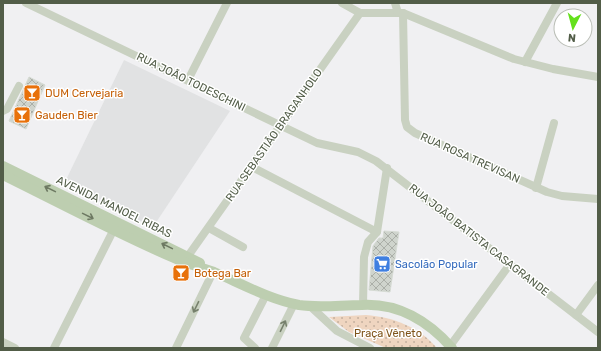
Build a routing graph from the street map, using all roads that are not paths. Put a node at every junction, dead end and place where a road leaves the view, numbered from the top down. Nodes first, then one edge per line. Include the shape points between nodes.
1 (26, 3) edge
2 (227, 3) edge
3 (342, 3) edge
4 (395, 3) edge
5 (557, 3) edge
6 (360, 13) junction
7 (400, 13) junction
8 (526, 62) junction
9 (598, 77) edge
10 (188, 80) junction
11 (18, 86) dead end
12 (3, 111) edge
13 (554, 123) dead end
14 (281, 125) junction
15 (358, 152) joint
16 (3, 166) edge
17 (252, 167) junction
18 (387, 168) junction
19 (3, 175) edge
20 (536, 188) junction
21 (598, 199) edge
22 (208, 228) junction
23 (114, 229) junction
24 (373, 229) junction
25 (243, 247) dead end
26 (188, 256) junction
27 (510, 264) junction
28 (213, 272) junction
29 (598, 284) edge
30 (266, 295) junction
31 (294, 304) junction
32 (363, 305) junction
33 (310, 306) junction
34 (576, 315) junction
35 (598, 332) edge
36 (3, 342) edge
37 (451, 347) edge
38 (15, 348) edge
39 (54, 348) edge
40 (176, 348) edge
41 (255, 348) edge
42 (272, 348) edge
43 (370, 348) edge

1 - 10 street, RUA JOÃO TODESCHINI
2 - 10 street
3 - 6 street
4 - 7 street
5 - 8 street
6 - 7 street
6 - 14 street, RUA SEBASTIÃO BRAGANHOLO
7 - 8 street
7 - 20 street, RUA ROSA TREVISAN via 407,127 415,133
8 - 9 street
10 - 14 street, RUA JOÃO TODESCHINI
11 - 12 street via 7,109
13 - 20 street
14 - 15 street, RUA JOÃO TODESCHINI via 322,145
14 - 17 street, RUA SEBASTIÃO BRAGANHOLO
15 - 18 street, RUA JOÃO BATISTA CASAGRANDE
26 -> 16 main road, AVENIDA MANOEL RIBAS
17 - 22 street, RUA SEBASTIÃO BRAGANHOLO
17 - 24 street
18 - 24 street
18 - 27 street, RUA JOÃO BATISTA CASAGRANDE
19 -> 23 main road, AVENIDA MANOEL RIBAS
20 - 21 street, RUA ROSA TREVISAN via 562,196
22 - 25 street
22 - 26 street, RUA SEBASTIÃO BRAGANHOLO
23 - 28 main road, AVENIDA MANOEL RIBAS via 176,259
23 - 39 street
24 - 32 street via 364,257
26 - 28 main road, AVENIDA MANOEL RIBAS
27 - 34 street, RUA JOÃO BATISTA CASAGRANDE
27 - 37 street
28 - 30 main road, AVENIDA MANOEL RIBAS
28 -> 40 street
29 - 34 street
30 - 31 main road, AVENIDA MANOEL RIBAS
30 - 41 street via 244,338
31 - 33 main road, AVENIDA MANOEL RIBAS
42 -> 31 street
32 - 33 main road, AVENIDA MANOEL RIBAS
32 - 37 main road, AVENIDA MANOEL RIBAS via 390,307 405,312 429,326
33 - 43 street via 341,334
34 - 35 street, RUA JOÃO BATISTA CASAGRANDE
36 - 38 street

